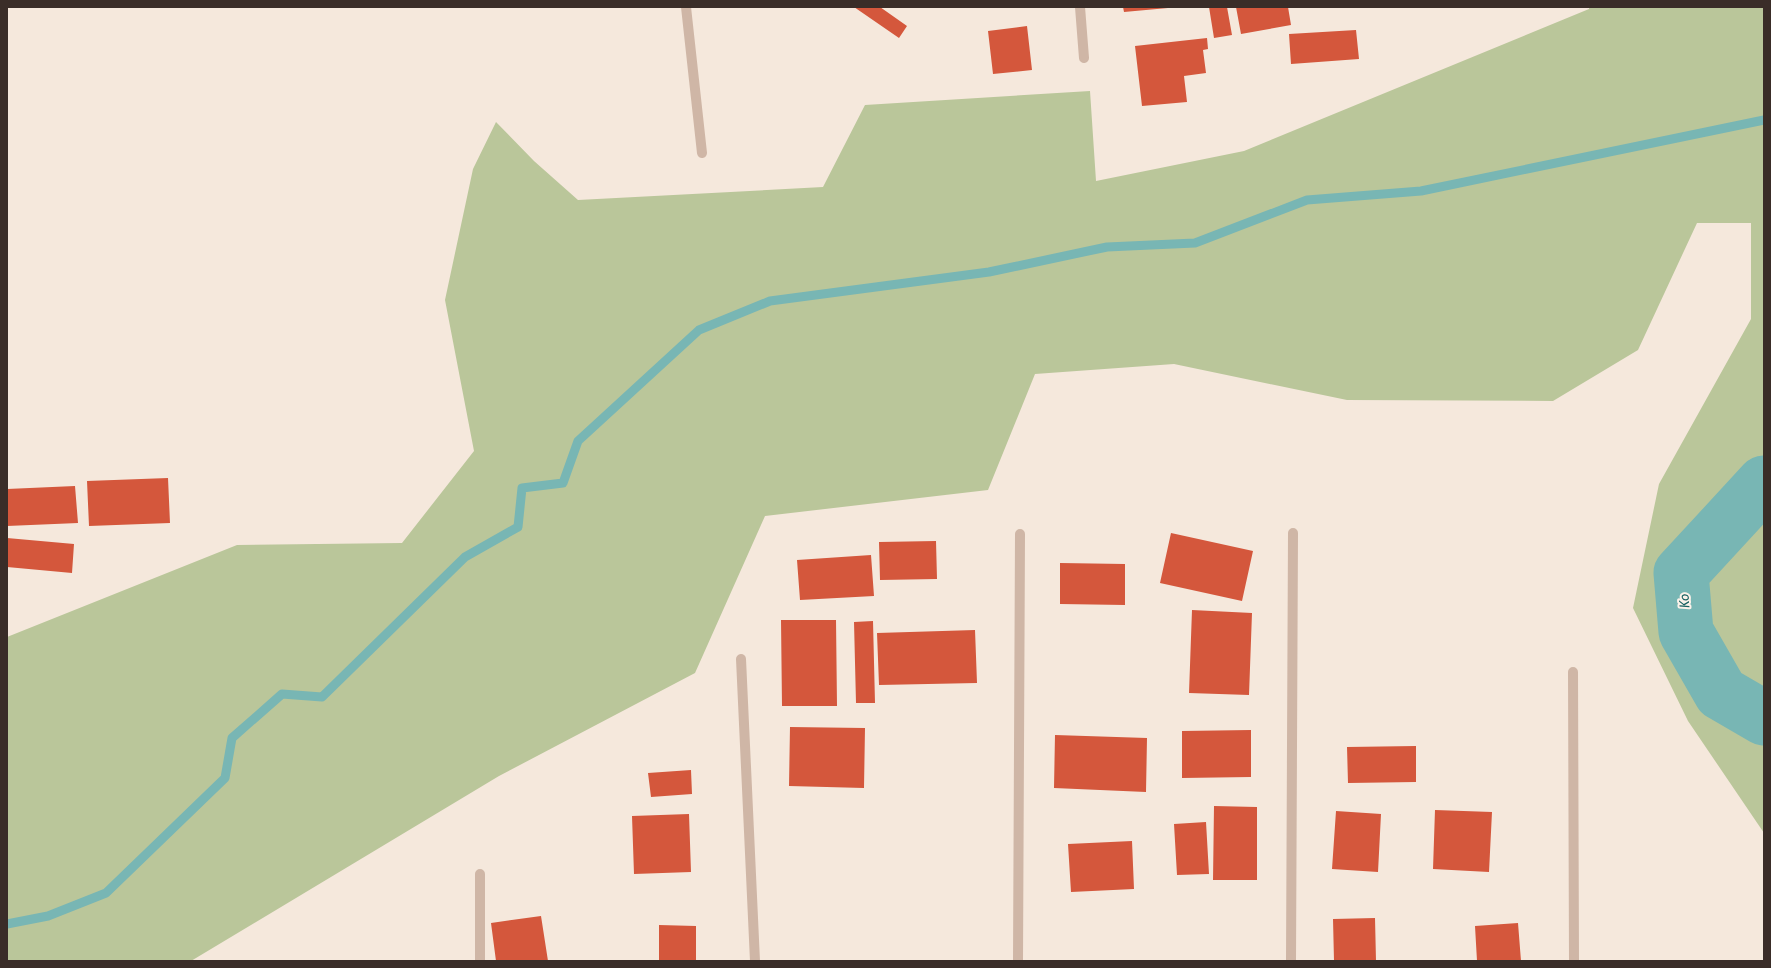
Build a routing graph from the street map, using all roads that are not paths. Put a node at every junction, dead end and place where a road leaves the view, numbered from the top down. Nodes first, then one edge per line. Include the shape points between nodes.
1 (686, 7) edge
2 (1080, 7) edge
3 (1084, 58) dead end
4 (702, 153) dead end
5 (1293, 533) dead end
6 (1020, 534) dead end
7 (741, 659) dead end
8 (1573, 672) dead end
9 (480, 874) dead end
10 (480, 961) edge
11 (755, 961) edge
12 (1018, 961) edge
13 (1291, 961) edge
14 (1574, 961) edge

1 - 4 street
2 - 3 street
5 - 13 street
6 - 12 street
7 - 11 street
8 - 14 street
9 - 10 street

